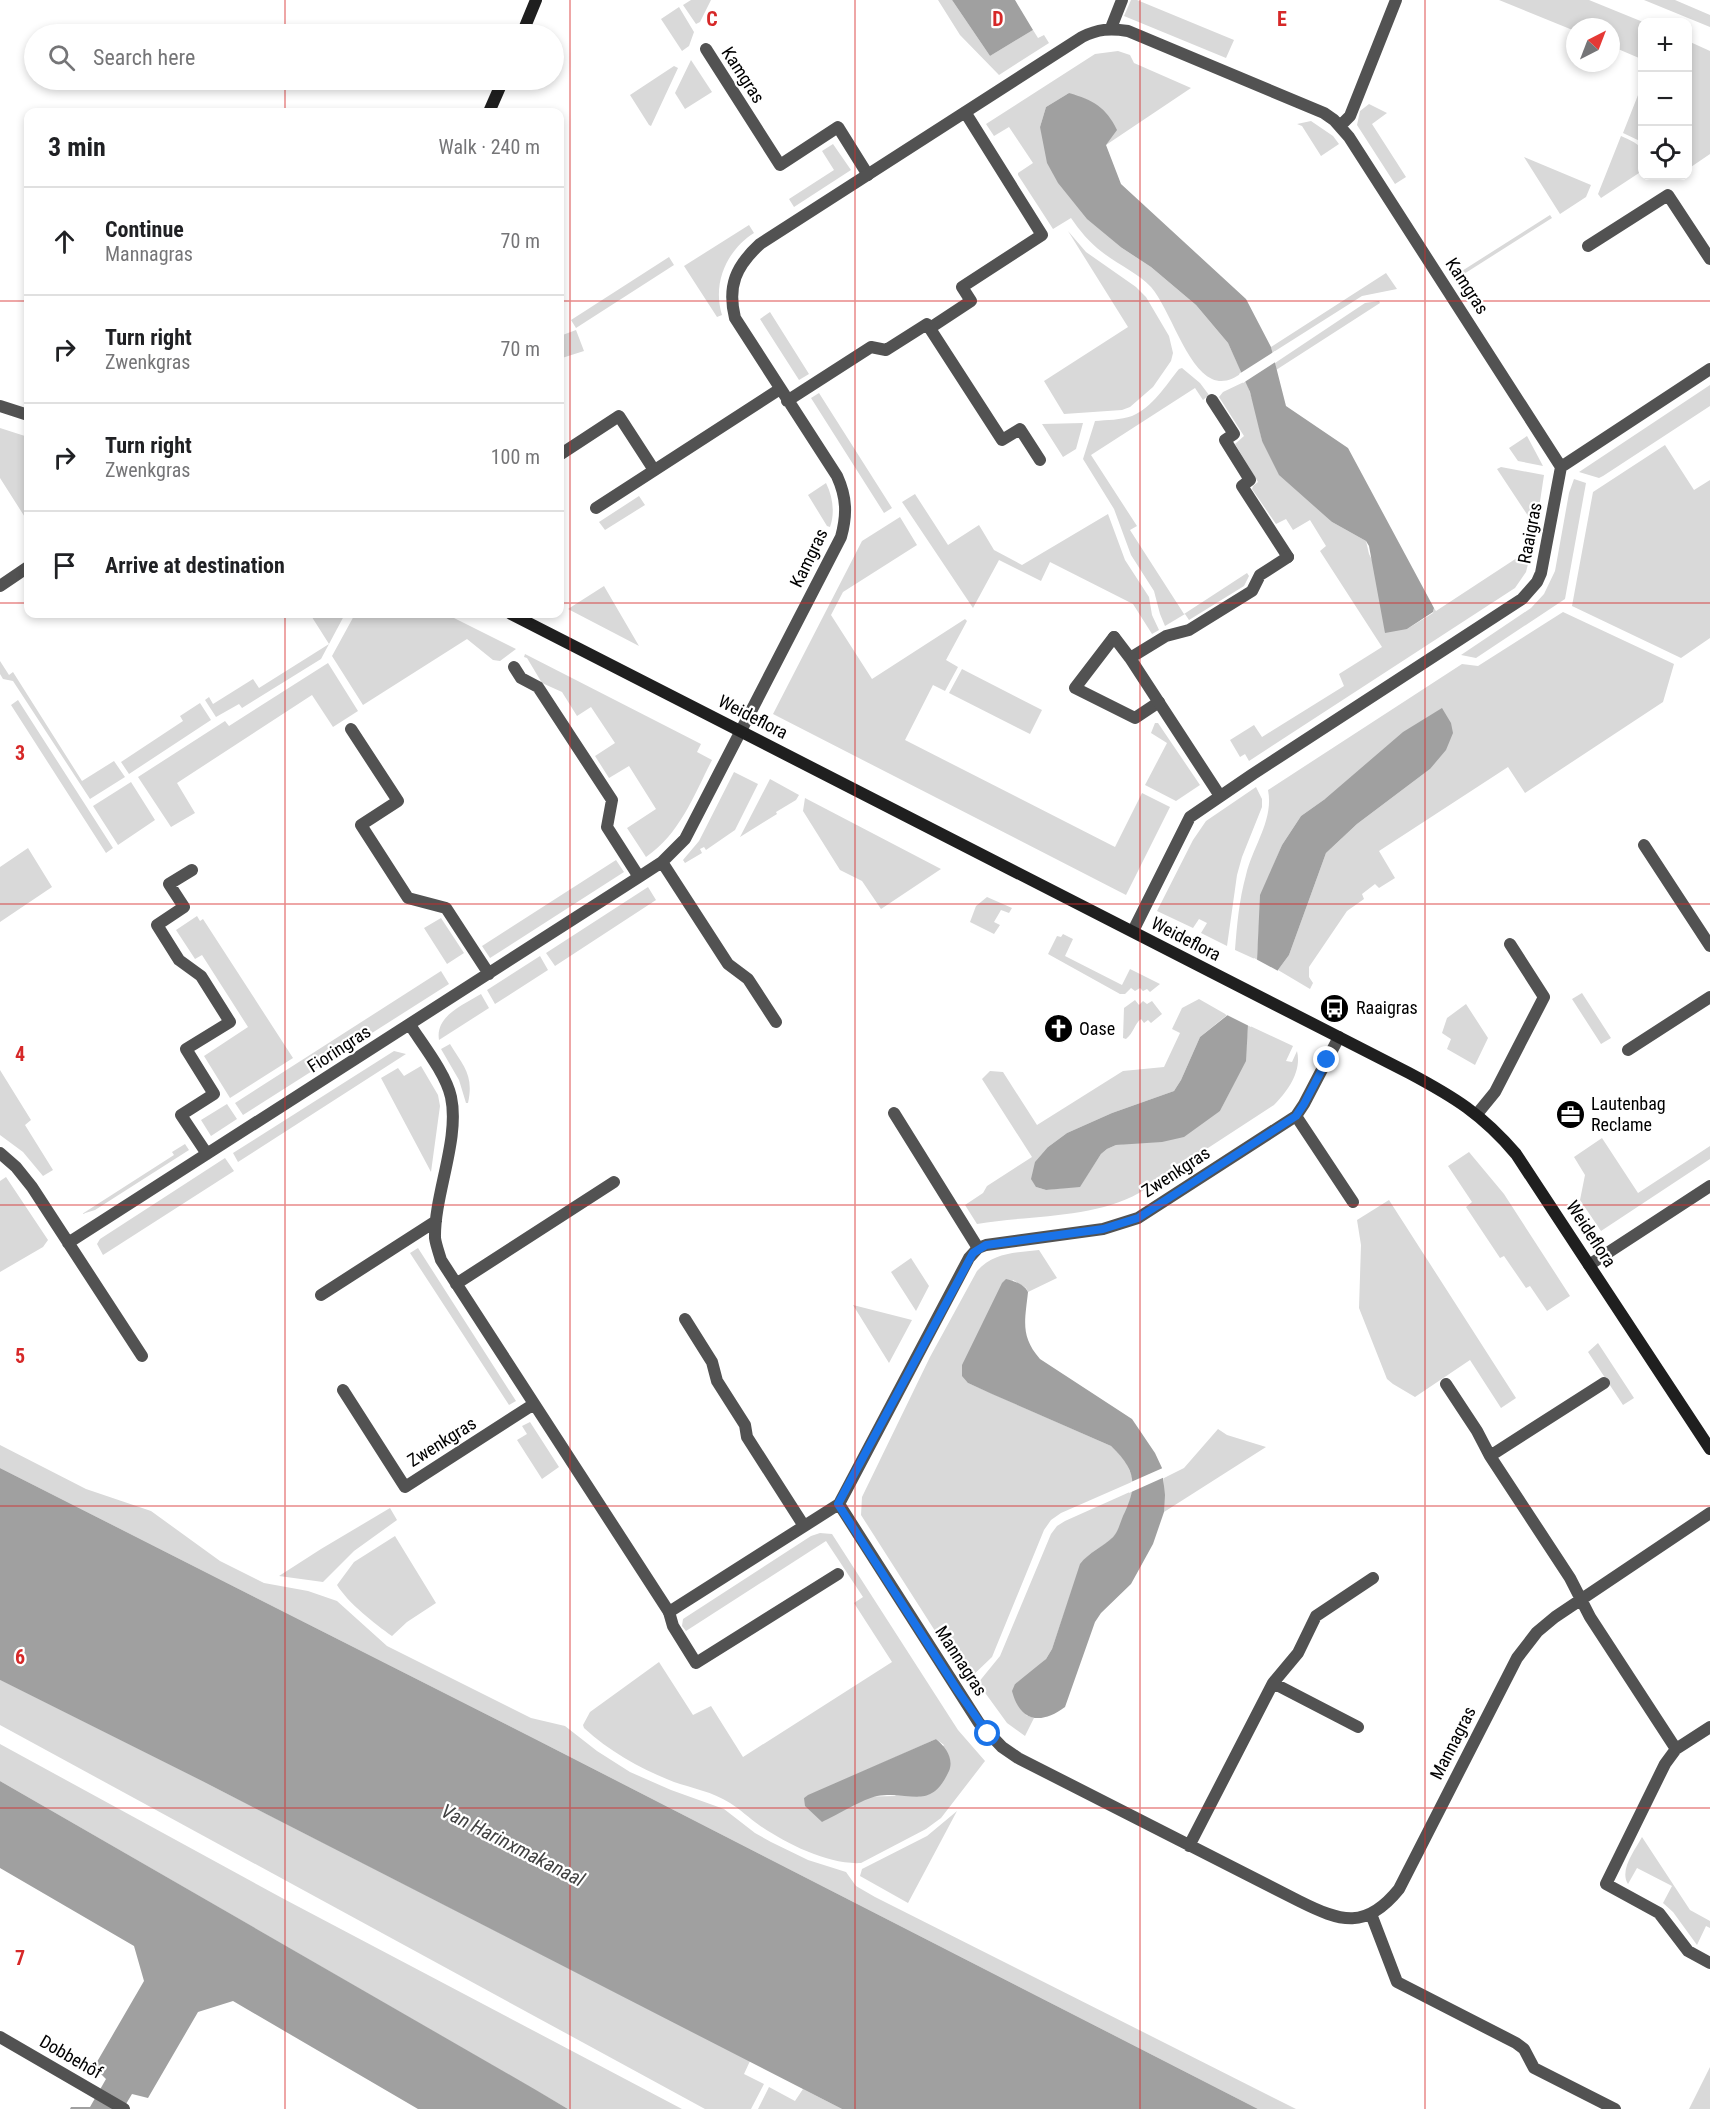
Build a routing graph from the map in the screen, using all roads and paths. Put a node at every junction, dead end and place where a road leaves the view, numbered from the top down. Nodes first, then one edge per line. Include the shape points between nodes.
1 (536, 0) edge
2 (1122, 0) edge
3 (1396, 0) edge
4 (526, 24) edge
5 (1111, 28) junction
6 (706, 49) dead end
7 (499, 90) edge
8 (491, 108) edge
9 (965, 112) junction
10 (1340, 126) junction
11 (868, 175) junction
12 (1588, 246) dead end
13 (1710, 259) edge
14 (930, 328) junction
15 (1710, 369) edge
16 (780, 389) junction
17 (787, 400) junction
18 (1212, 400) dead end
19 (0, 406) edge
20 (24, 414) edge
21 (564, 452) edge
22 (1040, 460) dead end
23 (1561, 467) junction
24 (654, 470) junction
25 (596, 508) dead end
26 (24, 570) edge
27 (0, 586) edge
28 (519, 618) edge
29 (1130, 658) junction
30 (514, 667) dead end
31 (1158, 702) junction
32 (351, 729) dead end
33 (741, 731) junction
34 (1220, 796) junction
35 (1644, 845) dead end
36 (663, 862) junction
37 (192, 870) dead end
38 (639, 877) junction
39 (1133, 931) junction
40 (1510, 944) dead end
41 (1710, 946) edge
42 (489, 974) junction
43 (1710, 997) edge
44 (776, 1022) dead end
45 (410, 1025) junction
46 (1339, 1037) junction
47 (1628, 1050) dead end
48 (894, 1113) dead end
49 (1478, 1114) junction
50 (1296, 1116) junction
51 (207, 1154) junction
52 (1, 1156) edge
53 (614, 1182) dead end
54 (1710, 1186) edge
55 (1353, 1202) dead end
56 (436, 1221) junction
57 (68, 1243) junction
58 (978, 1248) junction
59 (1589, 1265) junction
60 (456, 1284) junction
61 (321, 1295) dead end
62 (685, 1319) dead end
63 (141, 1356) dead end
64 (1604, 1383) dead end
65 (1446, 1384) dead end
66 (343, 1390) dead end
67 (534, 1404) junction
68 (1710, 1449) edge
69 (1490, 1456) junction
70 (838, 1504) junction
71 (1710, 1513) edge
72 (804, 1526) junction
73 (838, 1574) dead end
74 (1373, 1578) dead end
75 (1580, 1598) junction
76 (669, 1612) junction
77 (1273, 1683) junction
78 (1359, 1727) dead end
79 (1710, 1727) edge
80 (1676, 1749) junction
81 (1189, 1846) junction
82 (1371, 1914) junction
83 (1710, 1963) edge
84 (0, 2037) edge
85 (124, 2109) edge
86 (1616, 2109) edge

1 - 4 street
2 - 5 street
3 - 10 street via 1350,116
5 - 9 street, Kamgras via 1082,37
5 - 10 street, Kamgras via 1128,31 1324,113
6 - 11 street, Kamgras via 780,165 838,127
7 - 8 street
9 - 11 street, Kamgras
9 - 14 street via 1042,235 962,287 971,301
10 - 23 street, Kamgras
11 - 16 street, Kamgras via 760,244 738,269 732,286 735,318
12 - 13 street via 1668,195
14 - 17 street via 927,324 886,350 871,346
14 - 22 street via 1002,440 1020,429
15 - 23 street
16 - 17 street, Kamgras
16 - 24 street
17 - 33 street, Kamgras via 837,476 846,516 841,537
18 - 29 street via 1234,434 1225,440 1250,480 1242,486 1288,557 1260,574 1251,591 1189,630 1166,636
19 - 20 street
21 - 24 street via 619,416
23 - 34 street, Raaigras via 1541,573 1528,594
24 - 25 street
26 - 27 street
28 - 33 street, Weideflora
29 - 31 street
29 - 31 street via 1114,637 1076,688 1135,718
30 - 38 street via 521,678 538,687 612,800 607,827
31 - 34 street
32 - 42 street via 398,801 361,825 408,898 446,908
33 - 36 street, Fioringras via 694,826
33 - 39 street, Weideflora
34 - 39 street, Raaigras via 1190,817
35 - 41 street
36 - 38 street, Fioringras
36 - 44 street via 728,964 748,979
37 - 51 street via 169,884 184,907 157,925 179,960 201,976 230,1022 186,1049 214,1094 181,1115
38 - 42 street, Fioringras
39 - 46 street, Weideflora
40 - 49 street via 1544,997 1495,1092
42 - 45 street, Fioringras
43 - 47 street
45 - 51 street, Fioringras
45 - 56 street via 446,1082 453,1107
46 - 49 street, Weideflora via 1443,1091
46 - 50 street, Zwenkgras
48 - 58 street
49 - 59 street, Weideflora via 1516,1154
50 - 55 street
50 - 58 street, Zwenkgras via 1138,1218 1103,1229
51 - 57 street, Fioringras
52 - 57 street via 30,1183
53 - 60 street
54 - 59 street
56 - 60 street via 435,1240 441,1260
56 - 61 street
57 - 63 street
58 - 70 street via 963,1268
59 - 68 street, Weideflora
60 - 67 street
62 - 72 street via 712,1362 717,1381 745,1425 747,1437
64 - 69 street
65 - 69 street
66 - 67 street, Zwenkgras via 405,1487
67 - 76 street
69 - 75 street
70 - 72 street
70 - 81 street, Mannagras via 979,1723 995,1741 1018,1758
71 - 75 street, Mannagras
72 - 76 street
73 - 76 street via 696,1664
74 - 77 street via 1316,1616 1298,1653
75 - 80 street
75 - 82 street, Mannagras via 1526,1645 1399,1889 1388,1904
77 - 78 street
77 - 81 street
79 - 80 street
80 - 83 street via 1606,1884 1659,1913 1688,1951
81 - 82 street, Mannagras via 1325,1914 1350,1919
82 - 86 street via 1397,1982 1516,2043 1534,2068
84 - 85 street, Dobbehôf

